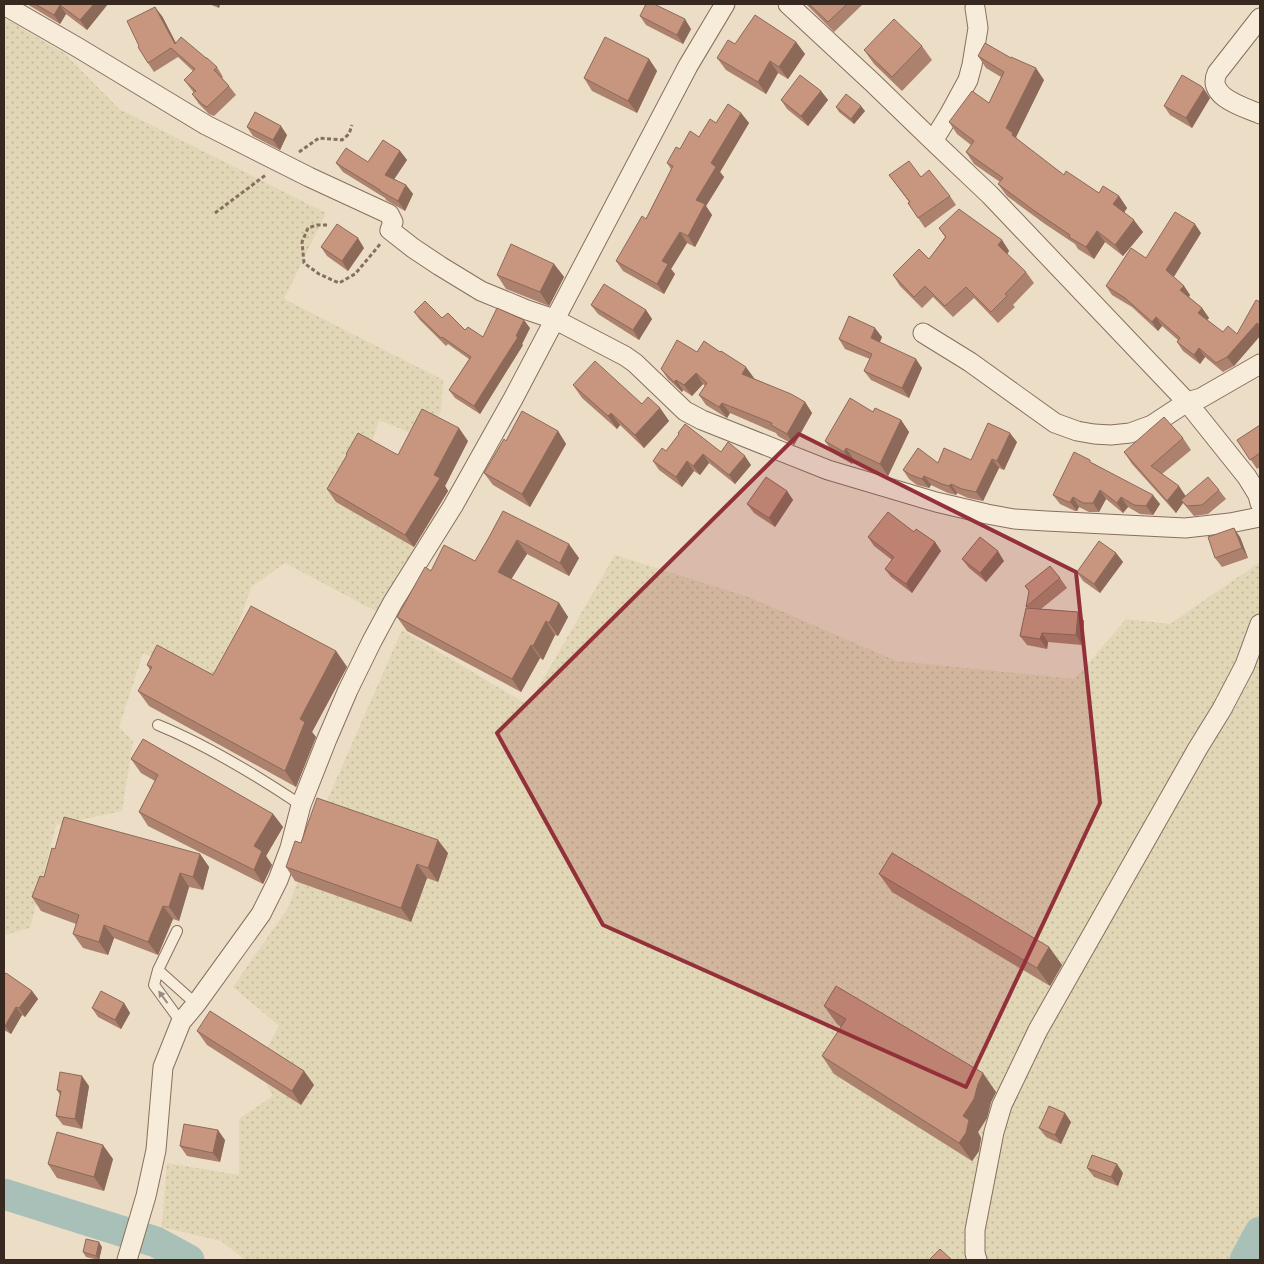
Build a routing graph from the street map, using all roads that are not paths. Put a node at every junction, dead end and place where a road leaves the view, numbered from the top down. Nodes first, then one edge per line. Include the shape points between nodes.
1 (725, 4) edge
2 (788, 4) edge
3 (4, 5) edge
4 (975, 8) dead end
5 (1260, 18) edge
6 (1260, 114) edge
7 (933, 141) junction
8 (554, 319) junction
9 (923, 334) dead end
10 (1260, 364) edge
11 (1188, 402) junction
12 (1260, 503) edge
13 (1260, 517) edge
14 (1260, 624) edge
15 (158, 724) dead end
16 (302, 805) junction
17 (177, 931) dead end
18 (158, 970) junction
19 (196, 1004) junction
20 (181, 1022) junction
21 (129, 1253) edge
22 (977, 1260) edge

1 - 8 street via 688,66
2 - 7 street
3 - 8 street via 206,126 389,214 393,222 390,230 446,271 481,291
4 - 7 street via 978,28 968,80
5 - 6 street via 1214,79 1216,89 1226,99
7 - 11 street via 990,195
8 - 13 street via 636,363 686,411 702,420 828,470 936,502 1014,518 1185,528
8 - 16 street via 479,461 392,602 348,690
9 - 11 street via 970,362 1055,423 1077,431 1103,435 1130,433 1152,425
10 - 11 street via 1201,398
11 - 12 street via 1247,477
14 - 22 street via 1245,665 1222,709 1038,1030 1002,1105 975,1230
15 - 16 lane via 254,774
16 - 19 street via 278,880 261,914
17 - 18 lane
18 - 19 lane
20 -> 18 lane via 154,985
19 - 20 street
20 - 21 street via 163,1067 156,1150

